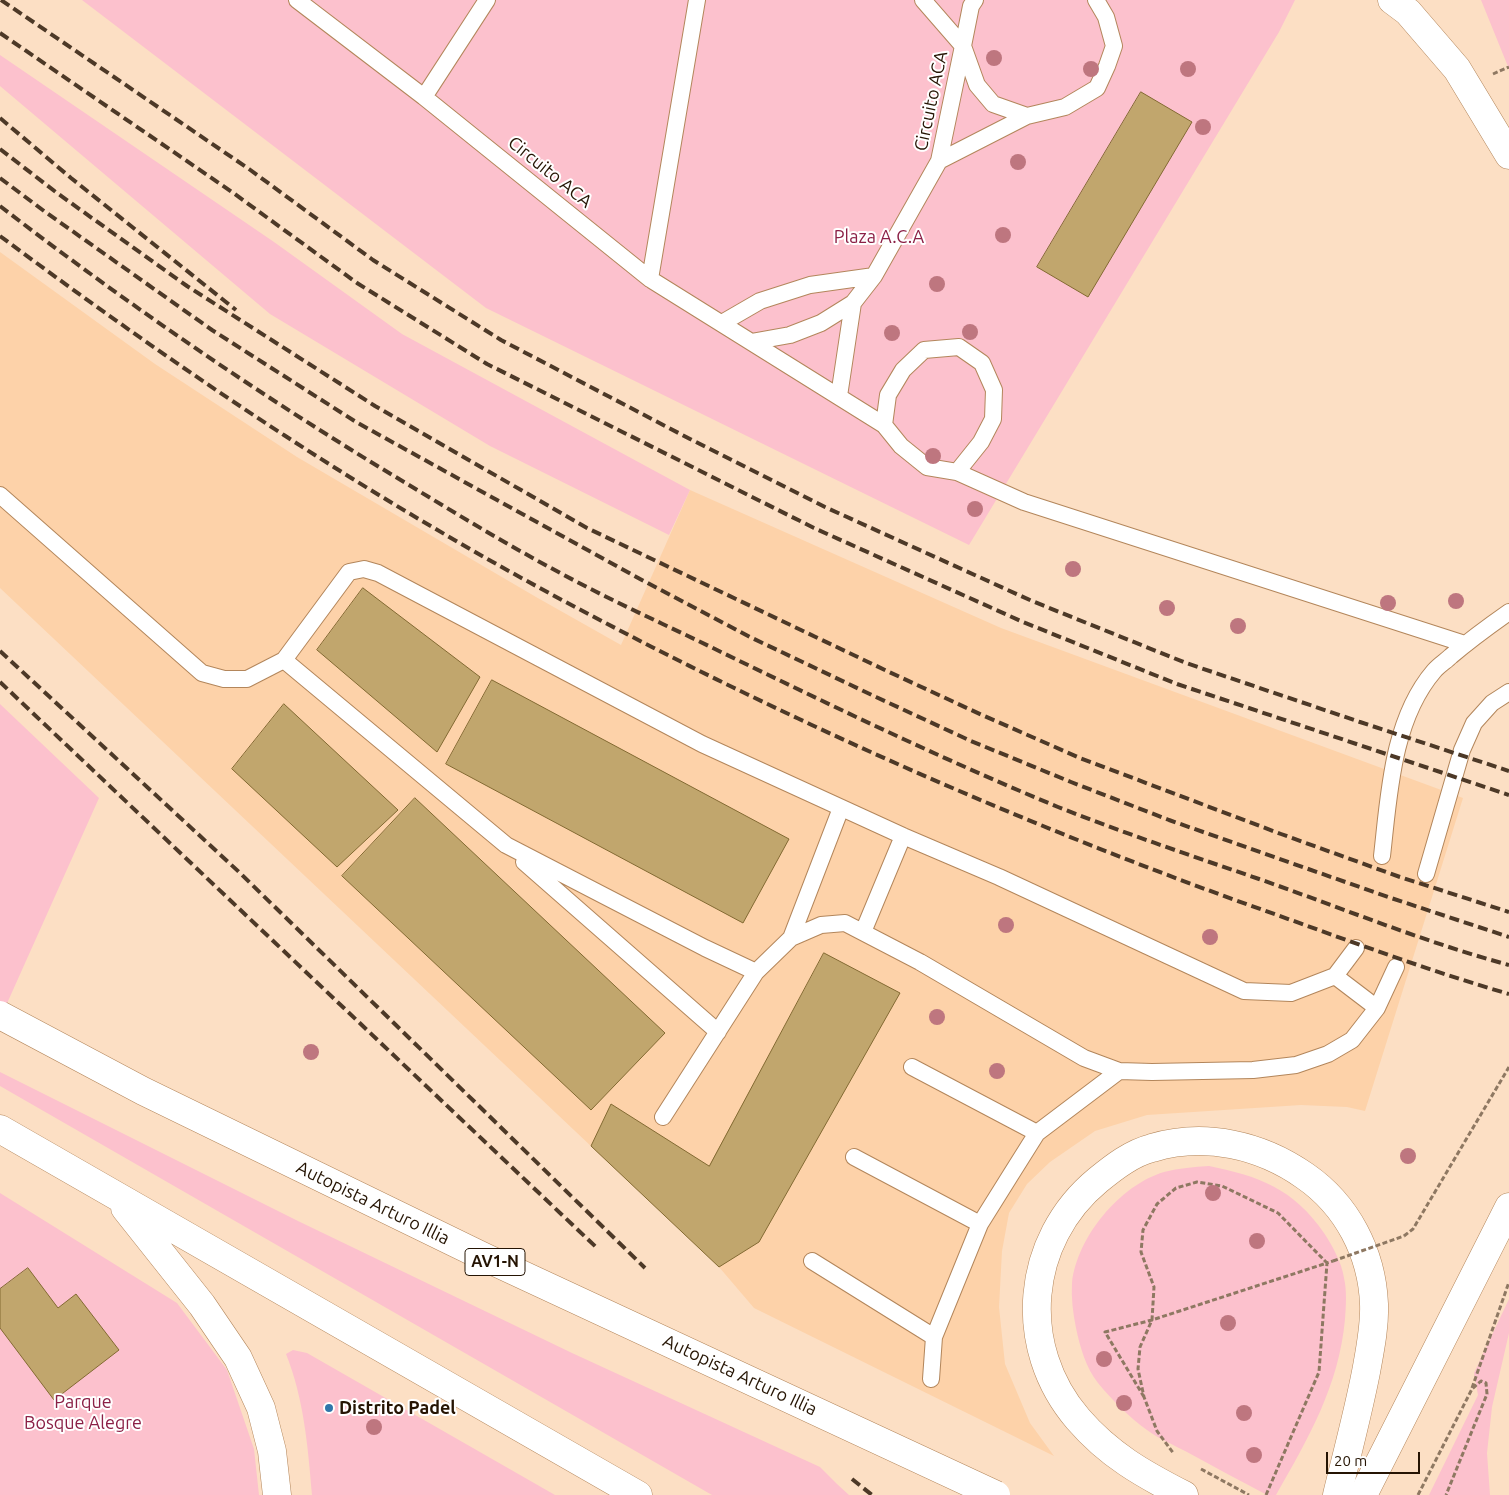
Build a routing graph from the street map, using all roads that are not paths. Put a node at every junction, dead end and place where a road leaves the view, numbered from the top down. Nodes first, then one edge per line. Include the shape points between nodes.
1 (297, 0) edge
2 (486, 0) edge
3 (697, 0) edge
4 (923, 0) edge
5 (975, 0) edge
6 (1096, 0) edge
7 (1392, 0) edge
8 (963, 46) junction
9 (424, 96) junction
10 (1027, 116) junction
11 (1509, 156) edge
12 (939, 161) junction
13 (874, 276) junction
14 (650, 278) junction
15 (853, 303) junction
16 (722, 323) junction
17 (751, 342) junction
18 (839, 396) junction
19 (884, 425) junction
20 (957, 472) junction
21 (0, 495) edge
22 (1509, 612) edge
23 (1465, 644) junction
24 (284, 660) junction
25 (1509, 692) edge
26 (841, 808) junction
27 (903, 836) junction
28 (506, 846) junction
29 (1382, 856) dead end
30 (1426, 874) dead end
31 (863, 932) junction
32 (791, 938) junction
33 (1356, 948) dead end
34 (1396, 967) dead end
35 (756, 972) junction
36 (1335, 976) junction
37 (1377, 1008) junction
38 (0, 1015) edge
39 (718, 1032) junction
40 (912, 1067) dead end
41 (1119, 1071) junction
42 (663, 1117) dead end
43 (0, 1129) edge
44 (1037, 1133) junction
45 (854, 1157) dead end
46 (116, 1197) junction
47 (1509, 1207) edge
48 (980, 1224) junction
49 (812, 1261) dead end
50 (934, 1337) junction
51 (932, 1380) dead end
52 (277, 1495) edge
53 (638, 1495) edge
54 (996, 1495) edge
55 (1184, 1495) edge
56 (1337, 1495) edge
57 (1363, 1495) edge

1 - 9 lane, Circuito ACA
2 - 9 lane
3 - 14 lane
4 - 8 lane, Circuito ACA
5 - 8 lane
6 - 10 lane via 1106,17 1114,46 1097,88 1065,107
7 - 11 main road via 1408,12 1457,69
8 - 10 lane via 977,85 993,104
8 - 12 lane, Circuito ACA
9 - 14 lane, Circuito ACA
10 - 12 lane
12 - 13 lane, Circuito ACA
13 - 15 lane, Circuito ACA
13 - 16 lane via 810,286 768,298
14 - 16 lane, Circuito ACA
15 - 17 lane, Circuito ACA via 821,323 790,335
15 - 18 lane
16 - 17 lane, Circuito ACA
17 - 18 lane
18 - 19 lane
19 - 20 lane via 901,446 927,467
19 - 20 lane via 888,394 902,370 924,350 959,346 982,363 994,390 993,419 981,442
20 - 23 lane via 1024,502
21 - 24 lane via 202,673 224,679 247,679
22 - 23 lane
23 - 29 lane via 1435,670 1417,696 1405,723 1392,770
24 - 26 lane via 349,572 364,569 378,573 702,744
24 - 28 lane
25 - 30 lane via 1492,703 1474,723 1462,750
26 - 27 lane
26 - 32 lane
27 - 31 lane
27 - 36 lane via 1000,877 1244,991 1291,993
28 - 35 lane
28 - 39 lane
31 - 32 lane via 845,923 821,924
31 - 41 lane via 1084,1058
32 - 35 lane
33 - 36 lane
34 - 37 lane
35 - 39 lane
36 - 37 lane
37 - 41 lane via 1352,1040 1328,1054 1296,1065 1253,1070
38 - 54 main road, Autopista Arturo Illia / AV1-N, bridge via 143,1091 482,1256
39 - 42 lane
40 - 44 lane
41 - 44 lane
43 - 46 main road
44 - 48 lane
45 - 48 lane
46 - 52 main road via 202,1305 238,1358 261,1408 272,1451
46 - 53 main road
47 - 57 main road
48 - 50 lane
49 - 50 lane
50 - 51 lane
55 - 56 main road via 1115,1456 1077,1418 1055,1385 1046,1364 1040,1344 1036,1302 1042,1264 1051,1240 1060,1223 1093,1184 1128,1158 1151,1148 1199,1141 1243,1146 1291,1166 1312,1180 1340,1208 1362,1244 1373,1285 1374,1324 1363,1387

